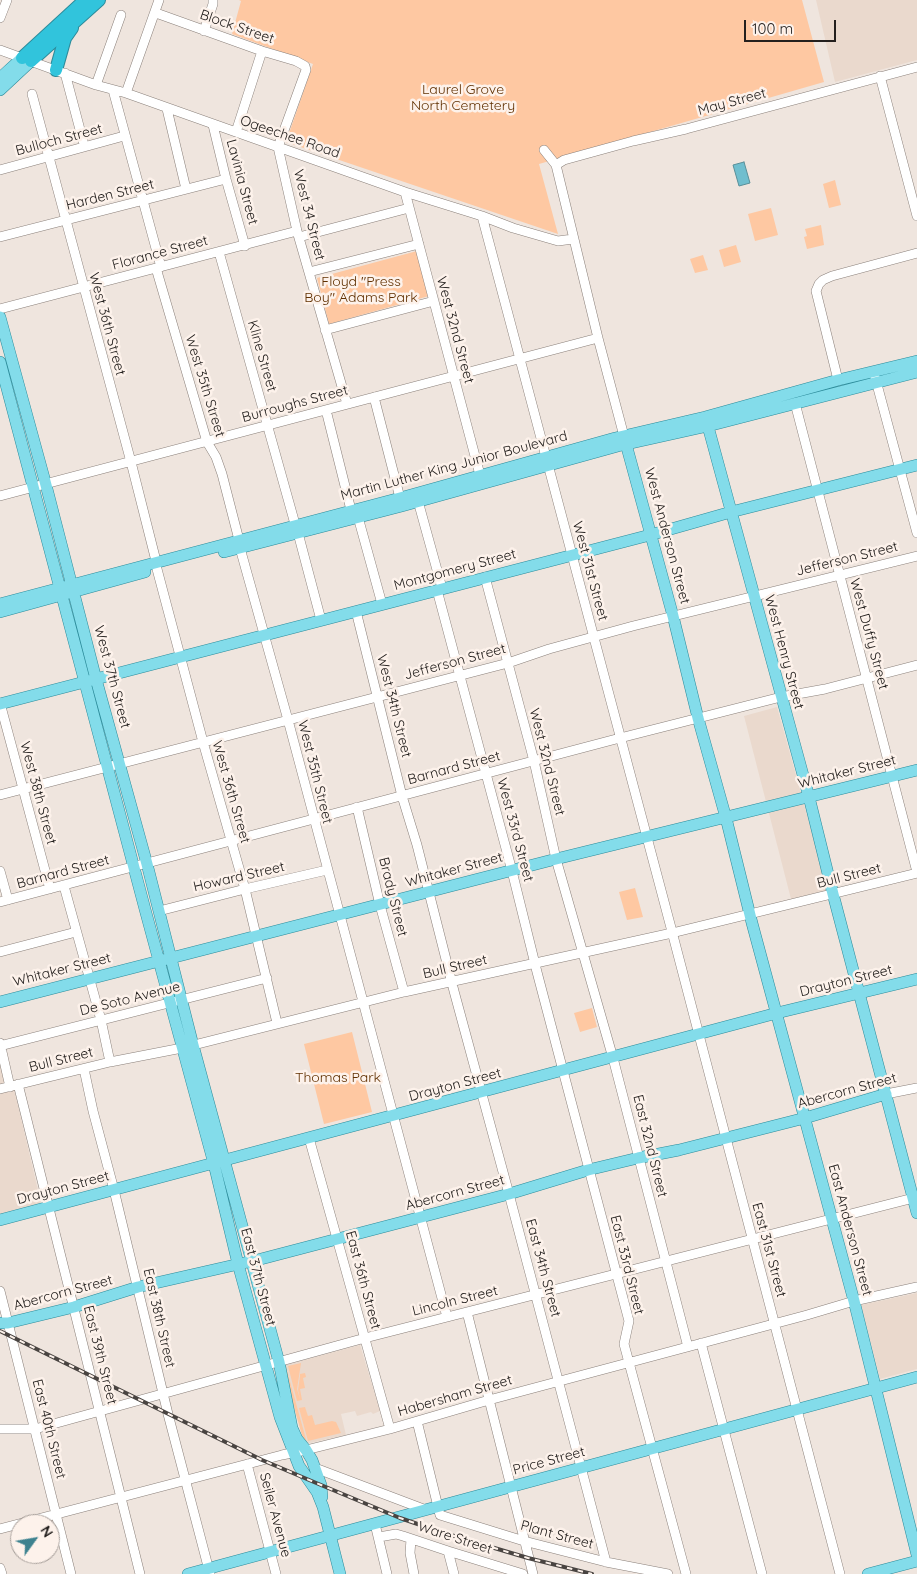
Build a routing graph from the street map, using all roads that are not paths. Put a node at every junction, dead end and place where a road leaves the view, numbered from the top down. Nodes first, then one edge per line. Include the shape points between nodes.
1 (7, 0) edge
2 (85, 0) edge
3 (99, 0) edge
4 (159, 0) edge
5 (213, 0) edge
6 (156, 13) junction
7 (121, 15) dead end
8 (0, 18) edge
9 (78, 18) junction
10 (204, 31) junction
11 (0, 50) edge
12 (262, 51) junction
13 (26, 59) junction
14 (917, 67) edge
15 (60, 71) junction
16 (880, 76) junction
17 (0, 78) edge
18 (96, 84) junction
19 (0, 90) edge
20 (113, 90) junction
21 (126, 93) junction
22 (32, 94) dead end
23 (167, 109) junction
24 (213, 125) junction
25 (236, 132) junction
26 (124, 136) junction
27 (83, 141) dead end
28 (278, 147) junction
29 (544, 150) dead end
30 (48, 157) junction
31 (556, 165) junction
32 (0, 170) edge
33 (226, 179) junction
34 (186, 189) junction
35 (405, 192) junction
36 (142, 200) junction
37 (409, 208) junction
38 (482, 216) junction
39 (917, 216) edge
40 (65, 220) junction
41 (298, 234) junction
42 (0, 237) edge
43 (573, 239) junction
44 (419, 244) junction
45 (245, 246) junction
46 (219, 252) junction
47 (917, 253) edge
48 (158, 268) junction
49 (309, 272) junction
50 (83, 288) junction
51 (434, 301) junction
52 (0, 309) edge
53 (0, 317) edge
54 (326, 330) junction
55 (598, 338) junction
56 (520, 359) junction
57 (0, 362) edge
58 (917, 362) edge
59 (917, 372) edge
60 (453, 376) junction
61 (875, 377) junction
62 (838, 380) junction
63 (374, 396) junction
64 (795, 403) junction
65 (347, 404) junction
66 (326, 410) junction
67 (707, 421) junction
68 (268, 425) junction
69 (625, 440) junction
70 (208, 442) junction
71 (131, 462) junction
72 (547, 462) junction
73 (917, 465) edge
74 (900, 469) junction
75 (480, 475) junction
76 (46, 485) junction
77 (33, 488) junction
78 (817, 491) junction
79 (0, 496) edge
80 (400, 498) junction
81 (418, 501) junction
82 (732, 512) junction
83 (354, 514) junction
84 (297, 529) junction
85 (917, 533) edge
86 (650, 534) junction
87 (240, 544) junction
88 (571, 555) junction
89 (917, 556) edge
90 (157, 565) junction
91 (839, 576) junction
92 (485, 577) junction
93 (73, 588) junction
94 (439, 589) junction
95 (60, 592) junction
96 (753, 596) junction
97 (0, 604) edge
98 (382, 604) junction
99 (356, 611) junction
100 (0, 612) edge
101 (673, 616) junction
102 (320, 620) junction
103 (265, 635) junction
104 (593, 638) junction
105 (180, 656) junction
106 (508, 662) junction
107 (917, 665) edge
108 (459, 675) junction
109 (866, 678) junction
110 (91, 681) junction
111 (378, 696) junction
112 (781, 697) junction
113 (0, 703) edge
114 (698, 718) junction
115 (288, 720) junction
116 (620, 738) junction
117 (202, 742) junction
118 (534, 761) junction
119 (120, 763) junction
120 (107, 767) junction
121 (917, 770) edge
122 (486, 774) junction
123 (892, 776) junction
124 (23, 789) junction
125 (0, 795) edge
126 (402, 796) junction
127 (809, 797) junction
128 (357, 807) junction
129 (726, 818) junction
130 (313, 819) junction
131 (647, 838) junction
132 (231, 841) junction
133 (556, 859) junction
134 (147, 864) junction
135 (134, 868) junction
136 (327, 870) junction
137 (0, 871) edge
138 (512, 871) junction
139 (917, 872) edge
140 (64, 886) junction
141 (50, 889) junction
142 (244, 889) junction
143 (429, 892) junction
144 (832, 894) junction
145 (4, 901) edge
146 (380, 905) junction
147 (158, 911) junction
148 (750, 914) junction
149 (339, 915) junction
150 (76, 932) junction
151 (672, 932) junction
152 (257, 936) junction
153 (0, 952) edge
154 (583, 952) junction
155 (172, 958) junction
156 (158, 961) junction
157 (534, 963) junction
158 (267, 978) junction
159 (89, 979) junction
160 (917, 979) edge
161 (452, 982) junction
162 (404, 992) junction
163 (860, 994) junction
164 (182, 999) junction
165 (0, 1002) edge
166 (171, 1003) junction
167 (363, 1003) junction
168 (778, 1013) junction
169 (101, 1020) junction
170 (277, 1023) junction
171 (699, 1035) junction
172 (0, 1045) edge
173 (187, 1046) junction
174 (613, 1058) junction
175 (110, 1062) junction
176 (84, 1069) junction
177 (562, 1071) junction
178 (14, 1086) junction
179 (917, 1088) edge
180 (0, 1090) edge
181 (482, 1093) junction
182 (886, 1094) junction
183 (393, 1116) junction
184 (805, 1118) junction
185 (309, 1138) junction
186 (725, 1138) junction
187 (638, 1158) junction
188 (220, 1162) junction
189 (588, 1170) junction
190 (114, 1190) junction
191 (509, 1194) junction
192 (915, 1198) edge
193 (49, 1207) junction
194 (917, 1212) edge
195 (420, 1218) junction
196 (0, 1220) edge
197 (831, 1220) junction
198 (338, 1239) junction
199 (752, 1239) junction
200 (251, 1261) junction
201 (665, 1261) junction
202 (238, 1264) junction
203 (616, 1274) junction
204 (138, 1287) junction
205 (917, 1287) edge
206 (0, 1291) edge
207 (536, 1294) junction
208 (854, 1301) junction
209 (74, 1307) junction
210 (467, 1312) junction
211 (447, 1317) junction
212 (4, 1323) edge
213 (774, 1324) junction
214 (365, 1338) junction
215 (701, 1344) junction
216 (688, 1347) junction
217 (279, 1362) junction
218 (629, 1363) junction
219 (266, 1365) junction
220 (917, 1377) edge
221 (558, 1381) junction
222 (875, 1388) junction
223 (163, 1394) junction
224 (489, 1400) junction
225 (796, 1408) junction
226 (99, 1412) junction
227 (417, 1421) junction
228 (0, 1429) edge
229 (35, 1429) junction
230 (390, 1429) junction
231 (724, 1429) junction
232 (653, 1448) junction
233 (306, 1450) junction
234 (293, 1452) junction
235 (247, 1464) junction
236 (315, 1468) junction
237 (582, 1468) junction
238 (184, 1480) junction
239 (511, 1487) junction
240 (120, 1497) junction
241 (323, 1507) junction
242 (426, 1510) junction
243 (439, 1511) junction
244 (56, 1514) joint
245 (375, 1524) junction
246 (60, 1530) edge
247 (331, 1536) junction
248 (378, 1537) junction
249 (411, 1538) junction
250 (524, 1541) junction
251 (448, 1551) junction
252 (270, 1552) junction
253 (917, 1555) edge
254 (917, 1561) edge
255 (606, 1562) junction
256 (0, 1568) edge
257 (209, 1571) edge
258 (2, 1574) edge
259 (71, 1574) edge
260 (140, 1574) edge
261 (188, 1574) edge
262 (276, 1574) edge
263 (340, 1574) edge
264 (387, 1574) edge
265 (414, 1574) edge
266 (454, 1574) edge
267 (524, 1574) edge
268 (533, 1574) edge
269 (668, 1574) edge
270 (686, 1574) edge
271 (762, 1574) edge
272 (840, 1574) edge
273 (868, 1574) edge

1 - 8 street
2 - 13 highway
3 - 9 highway
4 - 6 street
5 - 10 street
6 - 10 street, Block Street
6 - 21 street
7 - 18 street
9 - 13 highway
9 - 15 highway via 65,38
10 - 12 street, Block Street
11 - 13 street, Ogeechee Road
12 - 25 street
12 - 28 street, Block Street via 296,61 306,70
13 - 15 street, Ogeechee Road
13 - 17 main road
13 - 19 main road
14 - 16 street, May Street
15 - 18 street, Ogeechee Road
15 - 27 street
16 - 31 street, May Street via 633,141
16 - 39 street
18 - 20 street, Ogeechee Road
20 - 21 street, Ogeechee Road
20 - 26 street, West 35th Street
21 - 23 street, Ogeechee Road
22 - 30 street, West 36th Street
23 - 24 street, Ogeechee Road
23 - 34 street
24 - 25 street, Ogeechee Road
24 - 33 street, Lavinia Street
25 - 28 street, Ogeechee Road
26 - 30 street, Bulloch Street
26 - 36 street, West 35th Street
28 - 35 street, Ogeechee Road
28 - 41 street, West 34 Street
29 - 31 street
30 - 32 street, Bulloch Street
30 - 40 street, West 36th Street
31 - 43 street, West Anderson Street
33 - 34 street, Harden Street
33 - 45 street, Lavinia Street
34 - 36 street, Harden Street
35 - 37 street, West 32nd Street
35 - 38 street, Ogeechee Road
36 - 40 street, Harden Street
36 - 48 street, West 35th Street
37 - 41 street, Florance Street
37 - 44 street, West 32nd Street
38 - 43 street, Ogeechee Road via 558,241
38 - 56 street, West 31st Street
40 - 42 street, Harden Street
40 - 50 street, West 36th Street
41 - 45 street, Florance Street
41 - 49 street, West 34 Street
43 - 55 street, West Anderson Street
44 - 49 street
44 - 51 street, West 32nd Street
45 - 46 street, Florance Street
46 - 48 street, Florance Street
46 - 68 street, Kline Street
47 - 62 street via 832,276 819,284 816,291
48 - 50 street, Florance Street
48 - 70 street, West 35th Street
49 - 54 street, West 34 Street
50 - 52 street, Florance Street
50 - 71 street, West 36th Street
51 - 54 street
51 - 60 street, West 32nd Street
53 - 76 main road, West 37th Street
54 - 65 street, West 34 Street
55 - 56 street, Burroughs Street
55 - 69 street, West Anderson Street
56 - 60 street, Burroughs Street
56 - 72 street, West 31st Street
57 - 77 main road, West 37th Street
58 - 61 main road, Martin Luther King Junior Boulevard
59 - 61 main road, Martin Luther King Junior Boulevard
60 - 63 street, Burroughs Street
60 - 75 street, West 32nd Street
61 - 62 main road, Martin Luther King Junior Boulevard
61 - 64 main road, Martin Luther King Junior Boulevard
61 - 74 street
62 - 67 main road, Martin Luther King Junior Boulevard
63 - 65 street, Burroughs Street
63 - 80 street
64 - 67 main road, Martin Luther King Junior Boulevard
64 - 78 street, West Duffy Street
65 - 66 street, Burroughs Street
66 - 68 street, Burroughs Street
66 - 83 street
67 - 69 main road, Martin Luther King Junior Boulevard
67 - 82 main road, West Henry Street
68 - 70 street, Burroughs Street
68 - 84 street, Kline Street
69 - 72 main road, Martin Luther King Junior Boulevard
69 - 86 main road, West Anderson Street
70 - 71 street, Burroughs Street
70 - 87 street, West 35th Street via 222,474
71 - 76 street, Burroughs Street
71 - 90 street, West 36th Street
72 - 75 main road, Martin Luther King Junior Boulevard
72 - 81 main road, Martin Luther King Junior Boulevard
72 - 88 street, West 31st Street
73 - 74 main road, Montgomery Street
74 - 78 main road, Montgomery Street
74 - 85 street
75 - 80 main road, Martin Luther King Junior Boulevard
76 - 77 street, Burroughs Street
76 - 93 main road, West 37th Street
77 - 79 street, Burroughs Street
77 - 95 main road, West 37th Street
78 - 82 main road, Montgomery Street
78 - 91 street, West Duffy Street
80 - 83 main road, Martin Luther King Junior Boulevard
81 - 83 main road, Martin Luther King Junior Boulevard
81 - 94 street, West 33rd Street
82 - 86 main road, Montgomery Street
82 - 96 main road, West Henry Street
83 - 84 main road, Martin Luther King Junior Boulevard
83 - 98 street
84 - 87 main road, Martin Luther King Junior Boulevard
84 - 102 street, Kline Street
86 - 88 main road, Montgomery Street
86 - 101 main road, West Anderson Street
87 - 90 main road, Martin Luther King Junior Boulevard
87 - 103 street, West 35th Street
88 - 92 main road, Montgomery Street
88 - 104 street, West 31st Street
89 - 91 street, Jefferson Street
90 - 93 main road, Martin Luther King Junior Boulevard
90 - 105 street, West 36th Street
91 - 96 street, Jefferson Street
91 - 109 street, West Duffy Street
92 - 94 main road, Montgomery Street
92 - 106 street, West 32nd Street
93 - 95 main road, Martin Luther King Junior Boulevard
93 - 110 main road, West 37th Street
94 - 98 main road, Montgomery Street
94 - 108 street, West 33rd Street
95 - 97 main road, Martin Luther King Junior Boulevard
95 - 100 main road, Martin Luther King Junior Boulevard
95 - 110 main road, West 37th Street
96 - 101 street, Jefferson Street
96 - 112 main road, West Henry Street
98 - 99 main road, Montgomery Street
99 - 102 main road, Montgomery Street
99 - 111 street, West 34th Street
101 - 104 street, Jefferson Street
101 - 114 main road, West Anderson Street
102 - 103 main road, Montgomery Street
103 - 105 main road, Montgomery Street
103 - 115 street, West 35th Street
104 - 106 street, Jefferson Street
104 - 116 street, West 31st Street
105 - 110 main road, Montgomery Street
105 - 117 street, West 36th Street
106 - 108 street, Jefferson Street
106 - 118 street, West 32nd Street
107 - 109 street, Barnard Street
108 - 111 street, Jefferson Street
108 - 122 street, West 33rd Street
109 - 112 street, Barnard Street
109 - 123 street, West Duffy Street
110 - 113 main road, Montgomery Street
110 - 119 main road, West 37th Street
110 - 120 main road, West 37th Street
111 - 115 street, Jefferson Street
111 - 126 street, West 34th Street
112 - 114 street, Barnard Street
112 - 127 main road, West Henry Street
113 - 124 street, West 38th Street
114 - 116 street, Barnard Street
114 - 129 main road, West Anderson Street
115 - 117 street, Jefferson Street
115 - 130 street, West 35th Street
116 - 118 street, Barnard Street
116 - 131 street, West 31st Street
117 - 119 street, Jefferson Street
117 - 132 street, West 36th Street
118 - 122 street, Barnard Street
118 - 133 street, West 32nd Street
119 - 120 street, Jefferson Street
119 - 134 main road, West 37th Street
120 - 124 street, Jefferson Street
120 - 135 main road, West 37th Street
121 - 123 main road, Whitaker Street
122 - 126 street, Barnard Street
122 - 138 street, West 33rd Street
123 - 127 main road, Whitaker Street
123 - 139 street, West Duffy Street
124 - 125 street, Jefferson Street
124 - 141 street, West 38th Street
126 - 128 street, Barnard Street
126 - 143 street, West 34th Street
127 - 129 main road, Whitaker Street
127 - 144 main road, West Henry Street
128 - 130 street, Barnard Street
128 - 146 street, Brady Street
129 - 131 main road, Whitaker Street
129 - 148 main road, West Anderson Street
130 - 132 street, Barnard Street
130 - 136 street, West 35th Street
131 - 133 main road, Whitaker Street
131 - 151 street, West 31st Street
132 - 134 street, Barnard Street
132 - 142 street, West 36th Street
133 - 138 main road, Whitaker Street
133 - 154 street, West 32nd Street
134 - 135 street, Barnard Street
134 - 147 main road, West 37th Street
135 - 140 street, Barnard Street
135 - 156 main road, West 37th Street
136 - 142 street, Howard Street
136 - 149 street, West 35th Street
137 - 145 street
138 - 143 main road, Whitaker Street
138 - 157 street, West 33rd Street
139 - 144 street, Bull Street
140 - 141 street, Barnard Street
140 - 150 street
141 - 145 street, Barnard Street
142 - 147 street, Howard Street
142 - 152 street, West 36th Street
143 - 146 main road, Whitaker Street
143 - 161 street, West 34th Street
144 - 148 street, Bull Street
144 - 163 main road, West Henry Street
146 - 149 main road, Whitaker Street
146 - 162 street, Brady Street
147 - 155 main road, West 37th Street
148 - 151 street, Bull Street
148 - 168 main road, East Anderson Street
149 - 152 main road, Whitaker Street
149 - 167 street, West 35th Street
150 - 153 street
150 - 159 street
151 - 154 street, Bull Street
151 - 171 street, East 31st Street
152 - 155 main road, Whitaker Street
152 - 158 street, West 36th Street
154 - 157 street, Bull Street
154 - 174 street, East 32nd Street
155 - 156 main road, Whitaker Street
155 - 164 main road, West 37th Street
156 - 159 main road, Whitaker Street
156 - 166 main road, West 37th Street
157 - 161 street, Bull Street
157 - 177 street, East 33rd Street
158 - 164 street, De Soto Avenue
158 - 170 street, West 36th Street
159 - 165 main road, Whitaker Street
159 - 169 street
160 - 163 main road, Drayton Street
161 - 162 street, Bull Street
161 - 181 street, East 34th Street
162 - 167 street, Bull Street
163 - 168 main road, Drayton Street
163 - 182 main road, West Henry Street
164 - 166 street, De Soto Avenue
164 - 173 main road, West 37th Street
166 - 169 street, De Soto Avenue
166 - 173 main road, West 37th Street
167 - 170 street, Bull Street
167 - 183 street, West 35th Street
168 - 171 main road, Drayton Street
168 - 184 main road, East Anderson Street
169 - 172 street, De Soto Avenue
169 - 175 street
170 - 173 street, Bull Street
171 - 174 main road, Drayton Street
171 - 186 street, East 31st Street
172 - 178 street, East 39th Street
173 - 175 street, Bull Street
173 - 188 main road, East 37th Street
174 - 177 main road, Drayton Street
174 - 187 street, East 32nd Street
175 - 176 street, Bull Street
176 - 178 street, Bull Street
176 - 190 street, East 38th Street
177 - 181 main road, Drayton Street
177 - 189 street, East 33rd Street
178 - 180 street, Bull Street
178 - 193 street, East 39th Street
179 - 182 street, Abercorn Street
181 - 183 main road, Drayton Street
181 - 191 street, East 34th Street
182 - 184 main road, Abercorn Street
182 - 192 main road, West Henry Street
183 - 185 main road, Drayton Street
183 - 195 street, West 35th Street
184 - 186 main road, Abercorn Street
184 - 197 main road, East Anderson Street
185 - 188 main road, Drayton Street
185 - 198 street, East 36th Street
186 - 187 main road, Abercorn Street
186 - 199 street, East 31st Street
187 - 189 main road, Abercorn Street
187 - 201 street, East 32nd Street
188 - 190 main road, Drayton Street
188 - 200 main road, East 37th Street
188 - 202 main road, East 37th Street
189 - 191 main road, Abercorn Street
189 - 203 street, East 33rd Street
190 - 193 main road, Drayton Street
190 - 204 street, East 38th Street
191 - 195 main road, Abercorn Street
191 - 207 street, East 34th Street
192 - 194 main road, West Henry Street
192 - 197 street, Lincoln Street
193 - 196 main road, Drayton Street
193 - 209 street, East 39th Street
195 - 198 main road, Abercorn Street
195 - 211 street, West 35th Street
197 - 199 street, Lincoln Street
197 - 208 main road, East Anderson Street
198 - 200 main road, Abercorn Street
198 - 214 street, East 36th Street
199 - 201 street, Lincoln Street
199 - 213 street, East 31st Street
200 - 202 main road, Abercorn Street
200 - 217 main road, East 37th Street
201 - 203 street, Lincoln Street
201 - 216 street, East 32nd Street
202 - 204 main road, Abercorn Street
202 - 219 main road, East 37th Street
203 - 207 street, Lincoln Street
203 - 218 street, East 33rd Street via 629,1321 624,1344
204 - 209 main road, Abercorn Street
204 - 223 street, East 38th Street
205 - 208 street, Habersham Street
206 - 212 street, East 40th Street
207 - 210 street, Lincoln Street
207 - 221 street, East 34th Street
208 - 213 street, Habersham Street
208 - 222 main road, East Anderson Street
209 - 212 main road, Abercorn Street
209 - 226 street, East 39th Street
210 - 211 street, Lincoln Street
210 - 224 street
211 - 214 street, Lincoln Street
212 - 229 street, East 40th Street
213 - 215 street, Habersham Street
213 - 225 street, East 31st Street
214 - 217 street, Lincoln Street
214 - 230 street, East 36th Street
215 - 216 street, Habersham Street
215 - 231 street
216 - 218 street, Habersham Street
217 - 219 street, Lincoln Street
217 - 233 main road, East 37th Street via 292,1428
218 - 221 street, Habersham Street
218 - 232 street, East 33rd Street
219 - 223 street, Lincoln Street
219 - 234 main road, East 37th Street
220 - 222 main road, Price Street
221 - 224 street, Habersham Street
221 - 237 street, East 34th Street
222 - 225 main road, Price Street
222 - 253 main road, East Anderson Street
223 - 226 street, Lincoln Street
223 - 238 street, East 38th Street
224 - 227 street, Habersham Street
224 - 239 street
225 - 231 main road, Price Street
225 - 272 street, East 31st Street
226 - 229 street, Lincoln Street
226 - 240 street, East 39th Street
227 - 230 street, Habersham Street
227 - 243 street
228 - 229 street, Lincoln Street
229 - 244 street, East 40th Street
230 - 233 street, Habersham Street
231 - 232 main road, Price Street
231 - 271 street
232 - 237 main road, Price Street
232 - 270 street, East 33rd Street
233 - 234 street, Habersham Street
233 - 236 main road, East 37th Street
234 - 235 street, Habersham Street
234 - 241 main road, East 37th Street
235 - 238 street, Habersham Street
235 - 252 street, Seiler Avenue
236 - 241 main road, East 37th Street
236 - 242 street
237 - 239 main road, Price Street
237 - 255 street, East 34th Street
238 - 240 street, Habersham Street
238 - 257 street, East 38th Street
239 - 243 main road, Price Street
239 - 250 street
240 - 244 street, Habersham Street
240 - 260 street, East 39th Street
241 - 247 main road, East 37th Street
242 - 243 main road, Price Street
242 - 245 main road, Price Street
243 - 250 street, Plant Street
245 - 247 main road, Price Street
245 - 248 street
246 - 259 street, East 40th Street
247 - 252 main road, Price Street
247 - 263 main road, East 37th Street
248 - 249 street, Ware Street via 396,1534
248 - 264 street
249 - 251 street, Ware Street
249 - 265 street
250 - 255 street, Plant Street
250 - 268 street
251 - 266 street
251 - 267 street, Ware Street
252 - 257 main road, Price Street
252 - 262 street, Seiler Avenue
254 - 273 main road
255 - 269 street, Plant Street
256 - 258 street
257 - 261 main road, Price Street

